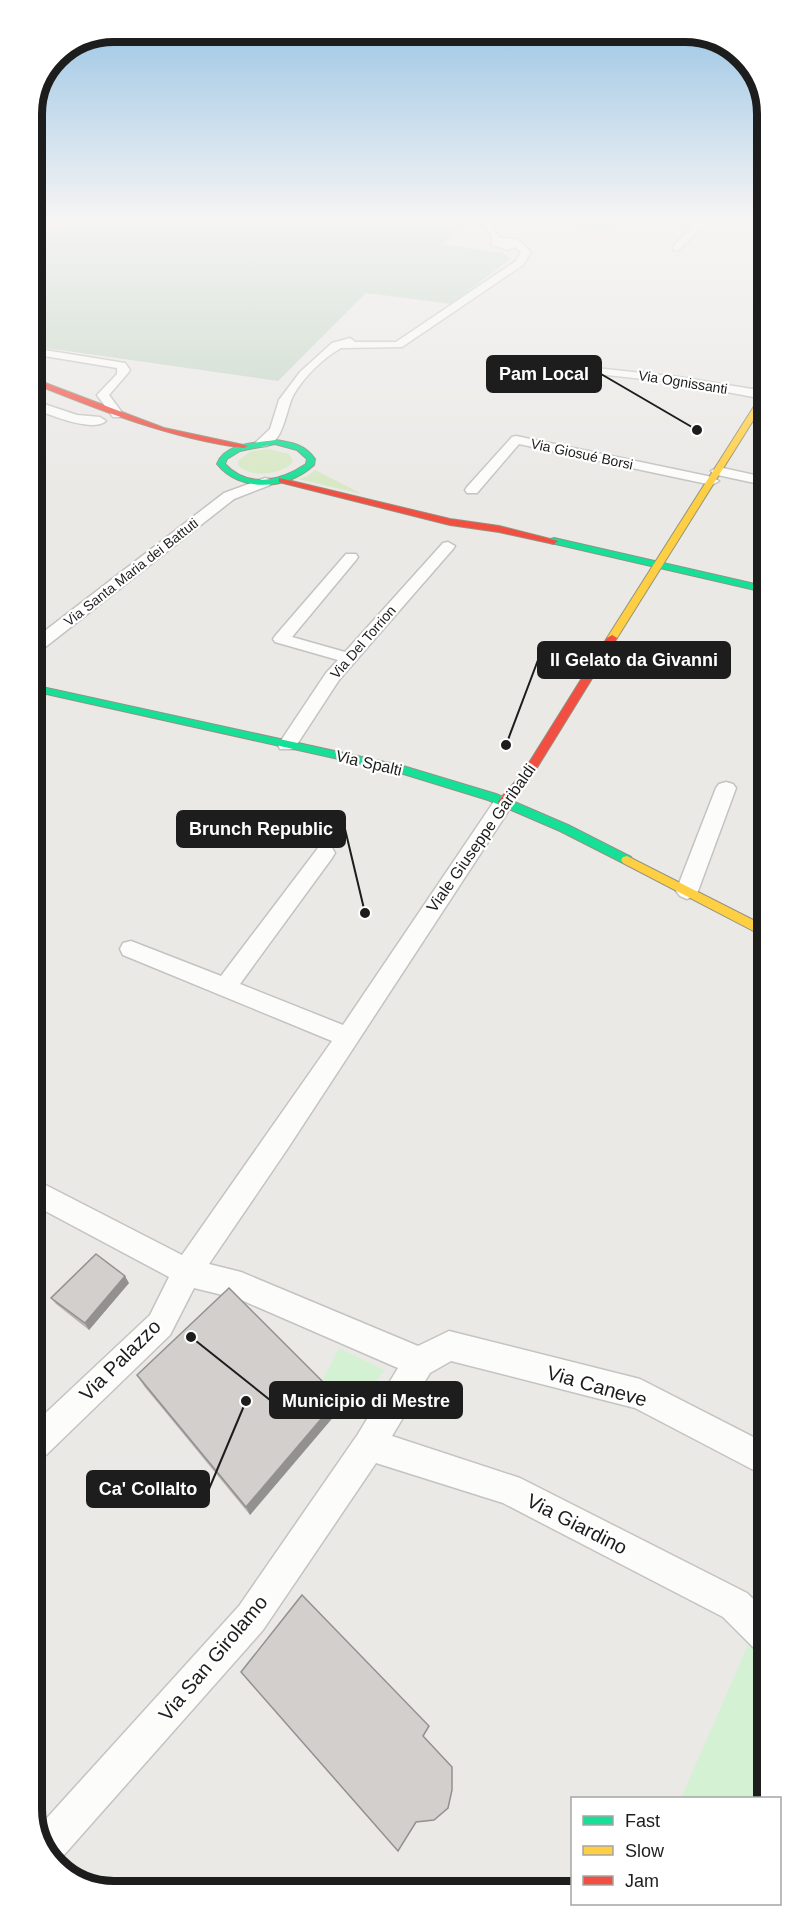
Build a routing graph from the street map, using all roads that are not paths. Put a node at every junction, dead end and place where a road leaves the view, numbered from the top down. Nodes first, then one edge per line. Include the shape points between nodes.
1 (452, 309) edge
2 (42, 353) edge
3 (494, 360) dead end
4 (42, 384) edge
5 (757, 396) edge
6 (42, 399) edge
7 (42, 407) edge
8 (757, 408) edge
9 (117, 414) junction
10 (100, 421) junction
11 (280, 423) junction
12 (261, 443) junction
13 (244, 446) junction
14 (299, 447) junction
15 (212, 458) junction
16 (231, 475) junction
17 (715, 476) junction
18 (282, 480) junction
19 (757, 480) edge
20 (347, 481) dead end
21 (265, 482) junction
22 (472, 490) dead end
23 (229, 496) junction
24 (499, 529) junction
25 (448, 546) dead end
26 (351, 557) dead end
27 (657, 564) junction
28 (757, 587) edge
29 (42, 641) edge
30 (349, 658) junction
31 (42, 690) edge
32 (287, 745) junction
33 (726, 788) dead end
34 (504, 802) junction
35 (325, 853) dead end
36 (687, 891) junction
37 (757, 928) edge
38 (132, 949) dead end
39 (225, 987) junction
40 (348, 1037) junction
41 (42, 1195) edge
42 (187, 1272) junction
43 (419, 1362) junction
44 (42, 1437) edge
45 (369, 1445) junction
46 (757, 1456) edge
47 (757, 1627) edge
48 (50, 1843) edge

1 - 11 street via 398,345 336,345 285,399
2 - 9 street via 121,365 122,375 103,395
3 - 5 street, Via Ognissanti via 679,380
4 - 9 main road
6 - 10 main road
7 - 10 street
8 - 17 main road, Viale Giuseppe Garibaldi
9 - 13 main road via 206,442
10 - 15 main road
11 - 12 street via 274,436
11 - 14 street
12 - 13 main road
12 - 14 main road
13 - 15 main road
14 - 18 main road via 316,462
15 - 16 main road
16 - 21 main road
16 - 23 street
17 - 19 street
17 - 22 street, Via Giosué Borsi via 516,440
17 - 27 main road, Viale Giuseppe Garibaldi
18 - 21 main road
18 - 24 main road via 450,522
20 - 24 main road via 390,499
21 - 23 street, Via Santa Maria dei Battuti
23 - 29 street, Via Santa Maria dei Battuti
24 - 27 main road
25 - 30 street, Via Del Torrion
26 - 30 street via 281,639
27 - 28 main road
27 - 34 main road, Viale Giuseppe Garibaldi via 526,776
30 - 32 street, Via Del Torrion
31 - 32 main road, Via Spalti
32 - 34 main road, Via Spalti via 399,769
33 - 36 street
34 - 36 main road, Via Spalti
34 - 40 street, Viale Giuseppe Garibaldi
35 - 39 street
36 - 37 main road, Via Spalti
38 - 39 street
39 - 40 street
40 - 42 street, Viale Giuseppe Garibaldi
41 - 42 street
42 - 43 street via 241,1286
42 - 44 street, Via Palazzo via 160,1325
43 - 45 street, Via San Girolamo
43 - 46 street, Via Caneve via 449,1346 640,1394
45 - 47 street, Via Giardino via 509,1489 735,1605
45 - 48 street, Via San Girolamo via 251,1618

